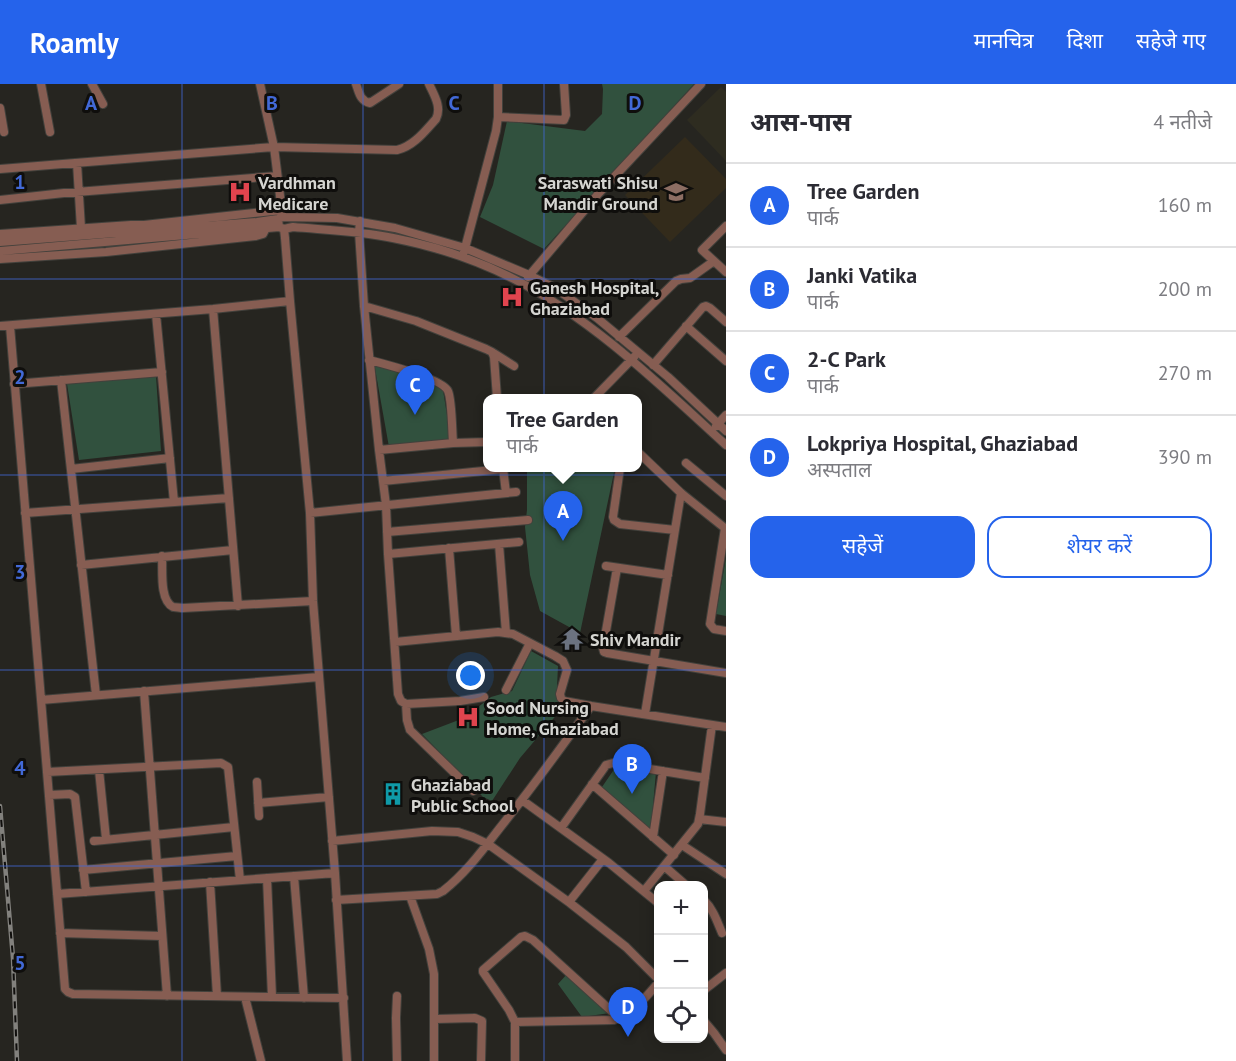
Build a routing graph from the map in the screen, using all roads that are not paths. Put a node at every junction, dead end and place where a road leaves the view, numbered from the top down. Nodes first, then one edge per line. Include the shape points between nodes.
1 (41, 84) edge
2 (92, 84) edge
3 (269, 84) edge
4 (356, 84) edge
5 (399, 84) edge
6 (429, 84) edge
7 (498, 84) edge
8 (564, 84) edge
9 (701, 84) edge
10 (260, 86) edge
11 (103, 104) dead end
12 (0, 108) edge
13 (498, 117) junction
14 (4, 132) dead end
15 (50, 132) dead end
16 (274, 147) junction
17 (77, 164) junction
18 (0, 169) edge
19 (277, 176) junction
20 (78, 192) junction
21 (0, 200) edge
22 (280, 201) junction
23 (295, 218) junction
24 (281, 220) junction
25 (360, 221) junction
26 (726, 226) edge
27 (260, 227) junction
28 (81, 228) junction
29 (359, 232) junction
30 (0, 234) edge
31 (0, 242) edge
32 (465, 248) junction
33 (0, 251) edge
34 (462, 257) junction
35 (0, 259) edge
36 (714, 261) junction
37 (726, 272) edge
38 (529, 275) junction
39 (524, 284) junction
40 (290, 301) junction
41 (364, 306) junction
42 (213, 309) junction
43 (156, 314) junction
44 (726, 322) edge
45 (0, 326) edge
46 (10, 326) junction
47 (686, 326) junction
48 (619, 337) junction
49 (492, 352) junction
50 (638, 352) junction
51 (369, 360) junction
52 (632, 360) junction
53 (726, 361) edge
54 (653, 365) junction
55 (514, 366) dead end
56 (162, 372) junction
57 (61, 380) junction
58 (14, 384) junction
59 (497, 394) edge
60 (599, 394) edge
61 (726, 415) edge
62 (718, 424) junction
63 (726, 431) edge
64 (712, 432) junction
65 (483, 442) edge
66 (453, 443) junction
67 (726, 445) edge
68 (379, 450) junction
69 (642, 456) edge
70 (170, 458) junction
71 (686, 463) dead end
72 (71, 469) junction
73 (483, 470) edge
74 (503, 472) edge
75 (619, 472) edge
76 (383, 481) junction
77 (516, 492) dead end
78 (506, 493) junction
79 (681, 493) junction
80 (726, 496) edge
81 (229, 498) junction
82 (174, 502) junction
83 (386, 505) junction
84 (75, 510) junction
85 (25, 513) junction
86 (310, 513) junction
87 (528, 519) dead end
88 (725, 529) edge
89 (675, 530) junction
90 (387, 532) junction
91 (519, 542) dead end
92 (499, 544) junction
93 (448, 548) junction
94 (233, 550) junction
95 (388, 554) junction
96 (162, 556) junction
97 (81, 565) junction
98 (606, 566) dead end
99 (617, 567) junction
100 (668, 575) junction
101 (313, 601) junction
102 (238, 606) junction
103 (726, 631) edge
104 (506, 633) junction
105 (456, 636) junction
106 (394, 642) junction
107 (530, 643) junction
108 (654, 662) junction
109 (726, 673) edge
110 (319, 677) junction
111 (506, 690) dead end
112 (144, 691) junction
113 (96, 695) junction
114 (484, 697) dead end
115 (41, 700) junction
116 (406, 704) junction
117 (591, 706) junction
118 (645, 714) junction
119 (712, 724) junction
120 (726, 727) edge
121 (150, 766) junction
122 (99, 770) junction
123 (663, 771) junction
124 (47, 772) junction
125 (705, 778) junction
126 (257, 782) dead end
127 (592, 784) junction
128 (473, 791) dead end
129 (49, 795) junction
130 (329, 797) junction
131 (522, 800) junction
132 (258, 803) junction
133 (259, 816) dead end
134 (699, 819) junction
135 (726, 822) edge
136 (234, 827) junction
137 (561, 828) junction
138 (155, 835) junction
139 (653, 837) junction
140 (106, 839) junction
141 (94, 840) dead end
142 (332, 841) junction
143 (488, 844) junction
144 (682, 845) junction
145 (674, 855) junction
146 (237, 856) junction
147 (603, 859) junction
148 (157, 864) junction
149 (664, 866) junction
150 (83, 870) junction
151 (335, 873) junction
152 (726, 874) edge
153 (294, 876) junction
154 (267, 878) junction
155 (240, 880) junction
156 (682, 881) edge
157 (210, 882) junction
158 (159, 886) junction
159 (644, 891) junction
160 (86, 892) junction
161 (57, 894) junction
162 (410, 896) junction
163 (336, 900) junction
164 (654, 900) edge
165 (569, 902) junction
166 (708, 904) edge
167 (60, 933) junction
168 (722, 933) dead end
169 (162, 936) junction
170 (726, 973) edge
171 (654, 975) edge
172 (654, 988) edge
173 (705, 989) edge
174 (167, 996) junction
175 (217, 996) junction
176 (397, 996) dead end
177 (246, 997) junction
178 (272, 997) junction
179 (304, 998) junction
180 (344, 998) junction
181 (435, 1018) junction
182 (619, 1018) junction
183 (515, 1022) junction
184 (708, 1025) edge
185 (726, 1050) edge
186 (261, 1061) edge
187 (347, 1061) edge
188 (397, 1061) edge
189 (434, 1061) edge
190 (480, 1061) edge
191 (515, 1061) edge

1 - 15 street
2 - 11 street
3 - 10 street
4 - 5 street via 360,97 370,103
6 - 16 street via 439,114 405,148 390,151
7 - 13 street
8 - 13 street via 564,120
9 - 38 street
10 - 16 street
12 - 14 street
13 - 32 street
16 - 17 street
16 - 19 street
17 - 18 street
17 - 20 street
19 - 20 street
19 - 22 street
20 - 21 street
20 - 28 street
22 - 23 street
22 - 24 street
23 - 24 street
23 - 25 street
24 - 27 street
24 - 28 street
24 - 29 street via 293,227
24 - 40 street
25 - 29 street
25 - 32 street
26 - 36 street via 702,250
27 - 31 street
27 - 33 street
27 - 35 street via 264,233 260,235
28 - 30 street
29 - 34 street
29 - 41 street
32 - 34 street
32 - 38 street
34 - 39 street
36 - 37 street
36 - 48 street via 690,278 676,281
38 - 39 street
38 - 48 street via 555,288
39 - 52 street
40 - 42 street
40 - 86 street
41 - 49 street via 416,321
41 - 51 street
42 - 43 street
42 - 81 street
43 - 46 street
43 - 56 street
44 - 47 street via 706,306
45 - 46 street
46 - 58 street
47 - 53 street
47 - 54 street
48 - 50 street
49 - 55 street
49 - 59 street
50 - 52 street
50 - 54 street
51 - 66 street via 444,385 449,393
51 - 68 street
52 - 60 street
52 - 64 street
54 - 62 street
56 - 57 street
56 - 70 street
57 - 58 street
57 - 72 street
58 - 85 street
61 - 62 street
62 - 63 street
62 - 64 street
64 - 67 street
65 - 66 street
66 - 68 street
68 - 76 street
69 - 79 street
70 - 72 street
70 - 82 street
71 - 80 street
72 - 84 street
73 - 76 street
74 - 78 street
75 - 89 street via 614,520
76 - 83 street
77 - 78 street
78 - 83 street
79 - 88 street
79 - 89 street
81 - 82 street
81 - 94 street
82 - 84 street
83 - 86 street
83 - 90 street
84 - 85 street
84 - 97 street
85 - 115 street
86 - 101 street
87 - 90 street
88 - 103 street via 710,624
89 - 100 street
90 - 95 street
91 - 92 street
92 - 93 street
92 - 104 street
93 - 95 street
93 - 105 street
94 - 96 street
94 - 102 street
95 - 106 street
96 - 97 street
96 - 102 street via 164,594 174,607
97 - 113 street
98 - 99 street
99 - 100 street
99 - 108 street via 604,651
100 - 108 street
101 - 102 street
101 - 110 street
104 - 105 street
104 - 107 street
105 - 106 street
106 - 116 street via 398,694
107 - 111 street
107 - 117 street via 566,665 561,698
108 - 109 street
108 - 118 street
110 - 112 street
110 - 130 street
112 - 113 street
112 - 121 street
113 - 115 street
114 - 116 street
115 - 124 street
116 - 128 street via 410,730
117 - 118 street
117 - 131 street
118 - 119 street
119 - 120 street
119 - 125 street
121 - 122 street
121 - 136 street via 224,764 228,767
121 - 138 street
122 - 124 street
122 - 140 street
123 - 125 street
123 - 127 street via 612,763
123 - 139 street
124 - 129 street
125 - 134 street
126 - 132 street
127 - 137 street
127 - 139 street
129 - 150 street via 75,797
129 - 161 street
130 - 132 street
130 - 142 street
131 - 137 street
131 - 143 street
132 - 133 street
134 - 135 street
134 - 144 street
136 - 138 street
136 - 146 street
137 - 147 street
138 - 140 street
138 - 148 street
139 - 145 street
140 - 141 street
142 - 143 street via 432,831 458,832
142 - 151 street
143 - 162 street via 443,891
143 - 165 street
144 - 145 street
144 - 152 street
145 - 149 street
146 - 148 street
146 - 155 street
147 - 159 street
147 - 165 street
148 - 150 street
148 - 158 street
149 - 156 street
149 - 159 street
150 - 160 street
151 - 153 street
151 - 163 street
153 - 154 street
153 - 179 street
154 - 155 street
154 - 178 street
155 - 157 street
157 - 158 street
157 - 175 street
158 - 160 street
158 - 169 street
159 - 164 street
160 - 161 street
161 - 167 street
162 - 163 street
162 - 181 street via 435,974
163 - 180 street
165 - 171 street
166 - 168 street
167 - 169 street
167 - 174 street via 64,989 68,992
169 - 174 street
170 - 173 street
172 - 182 street via 636,1008
174 - 175 street
175 - 177 street
176 - 188 street
177 - 178 street
177 - 186 street
178 - 179 street
179 - 180 street
180 - 187 street
181 - 189 street
181 - 190 street via 482,1021
182 - 183 street
182 - 183 street via 525,936 483,970
183 - 191 street
184 - 185 street

